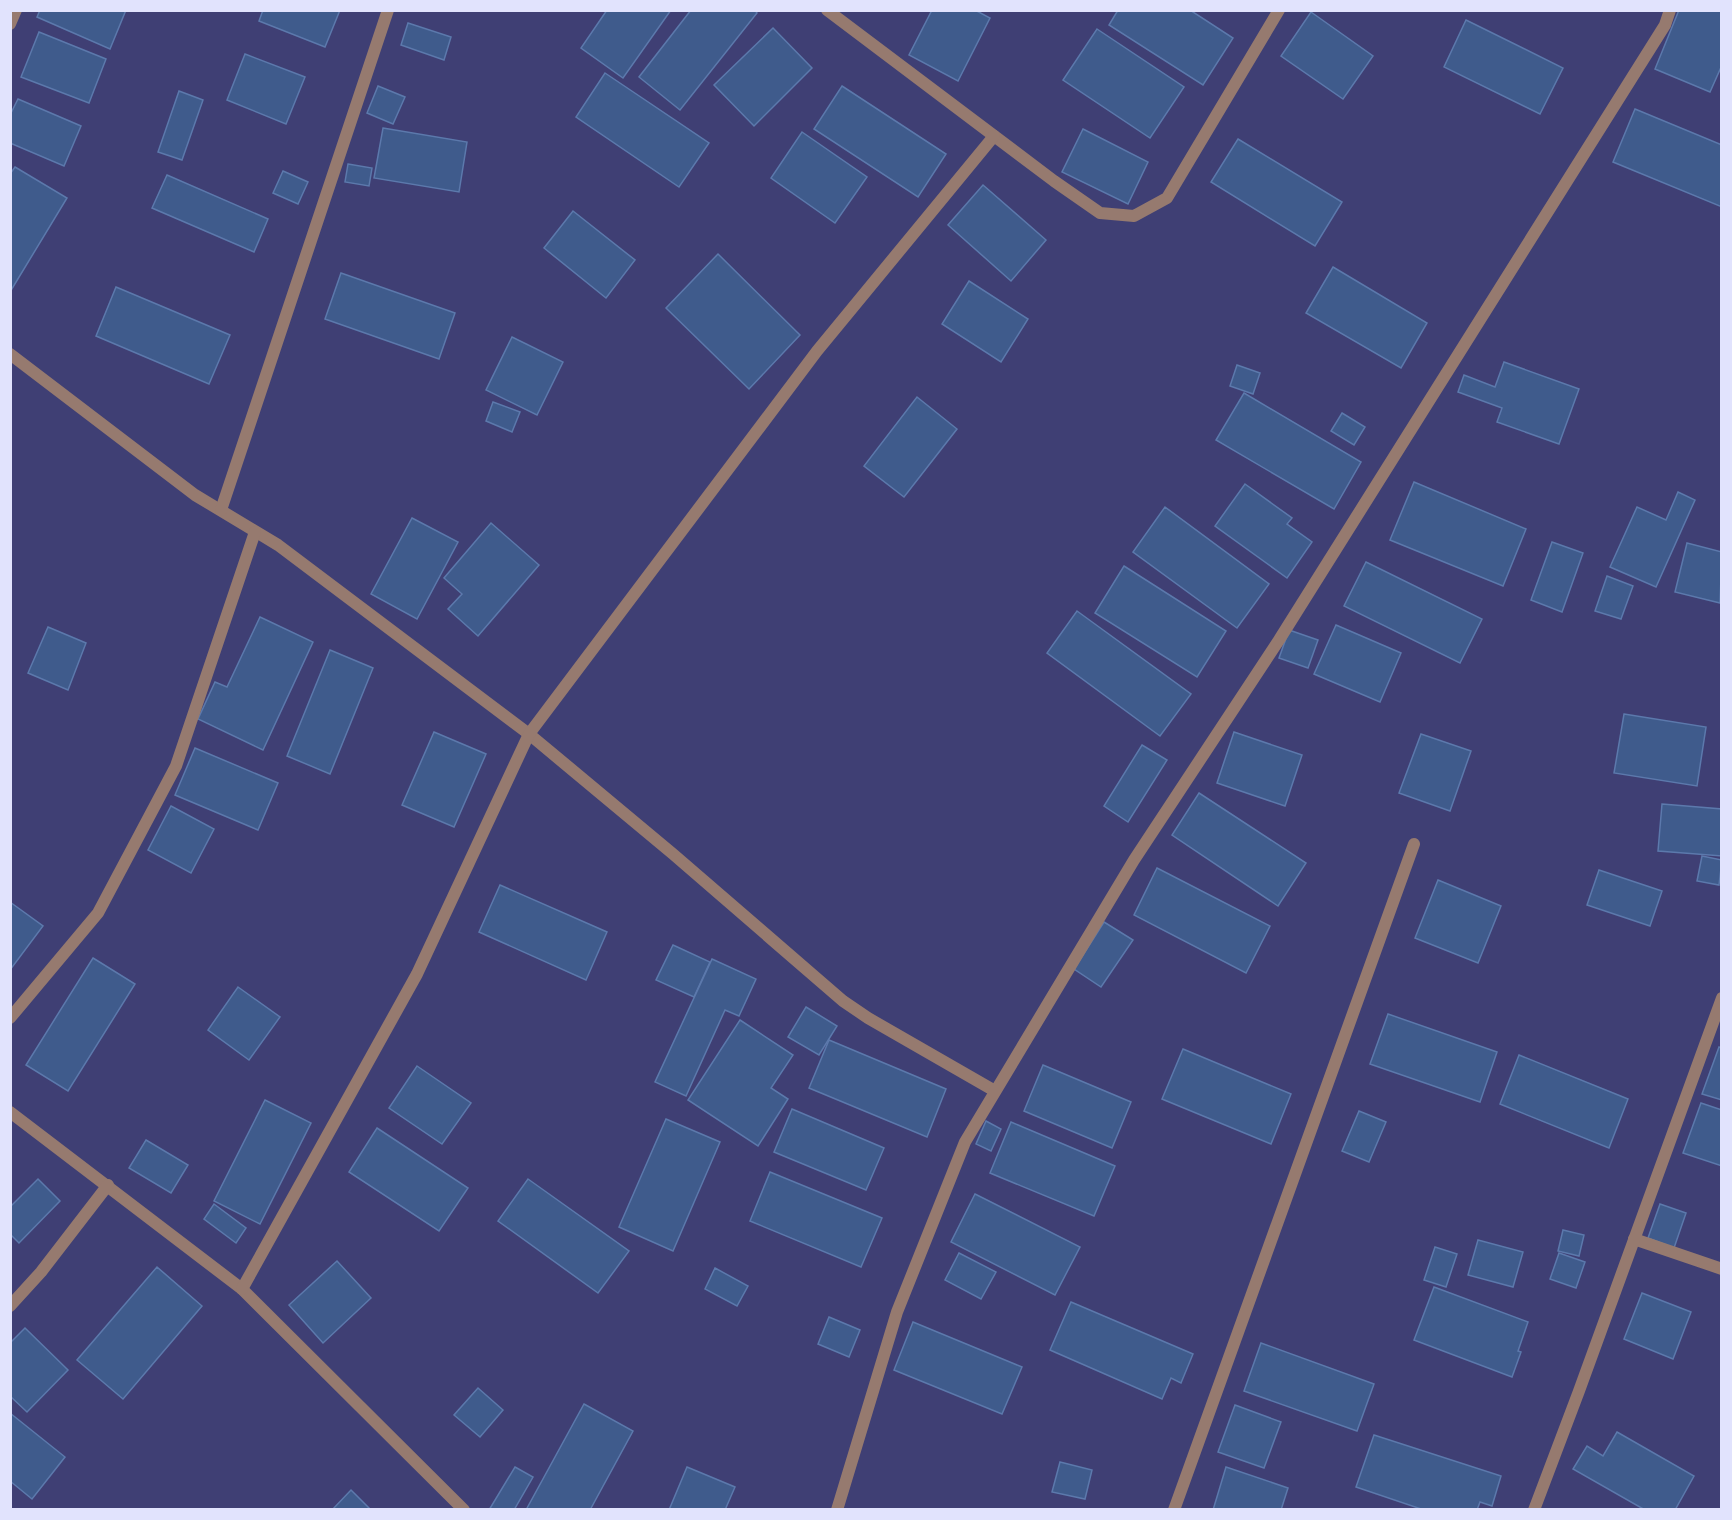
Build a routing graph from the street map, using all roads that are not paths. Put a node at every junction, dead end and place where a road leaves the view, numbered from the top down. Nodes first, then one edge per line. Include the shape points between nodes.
1 (16, 10) edge
2 (388, 10) edge
3 (827, 10) edge
4 (1279, 10) edge
5 (1671, 10) edge
6 (10, 24) edge
7 (994, 136) junction
8 (10, 354) edge
9 (221, 510) junction
10 (255, 531) junction
11 (529, 734) junction
12 (1414, 844) dead end
13 (1722, 998) edge
14 (10, 1018) edge
15 (995, 1091) junction
16 (10, 1112) edge
17 (108, 1185) junction
18 (1634, 1239) junction
19 (1722, 1269) edge
20 (242, 1289) junction
21 (10, 1306) edge
22 (464, 1509) edge
23 (837, 1509) edge
24 (1174, 1509) edge
25 (1534, 1509) edge

1 - 6 street
2 - 9 street
3 - 7 street
4 - 7 street via 1167,198 1134,216 1100,213
5 - 15 street via 1279,640 1134,860
7 - 11 street via 817,351
8 - 9 street via 195,495
9 - 10 street
10 - 11 street
10 - 14 street via 176,766 98,913
11 - 15 street via 843,1001
11 - 20 street via 417,974
12 - 24 street
13 - 18 street
15 - 23 street via 965,1142 897,1312
16 - 17 street
17 - 20 street
17 - 21 street
18 - 19 street
18 - 25 street
20 - 22 street

